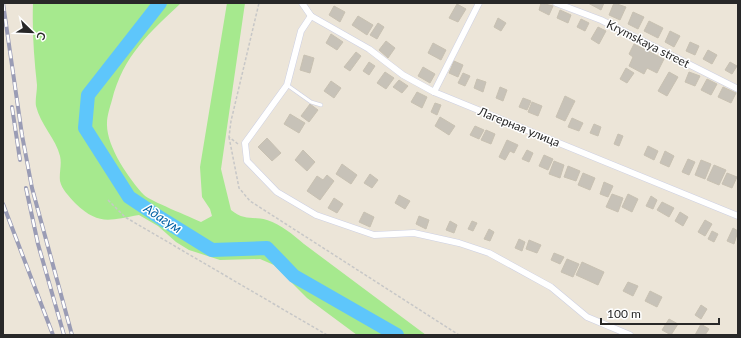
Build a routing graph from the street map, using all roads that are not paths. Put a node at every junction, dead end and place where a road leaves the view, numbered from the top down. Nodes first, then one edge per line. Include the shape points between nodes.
1 (302, 3) edge
2 (479, 3) edge
3 (556, 3) edge
4 (310, 16) junction
5 (286, 85) junction
6 (738, 89) edge
7 (434, 92) junction
8 (321, 105) dead end
9 (738, 216) edge
10 (630, 335) edge

1 - 4 street
2 - 7 street
3 - 6 street, Krymskaya street via 601,20
4 - 5 street via 301,31
4 - 7 street, Лагерная улица via 369,49 403,75
5 - 8 lane via 311,102
5 - 10 street via 245,143 247,161 277,192 316,215 374,235 414,233 490,253 552,287 587,318
7 - 9 street, Лагерная улица

